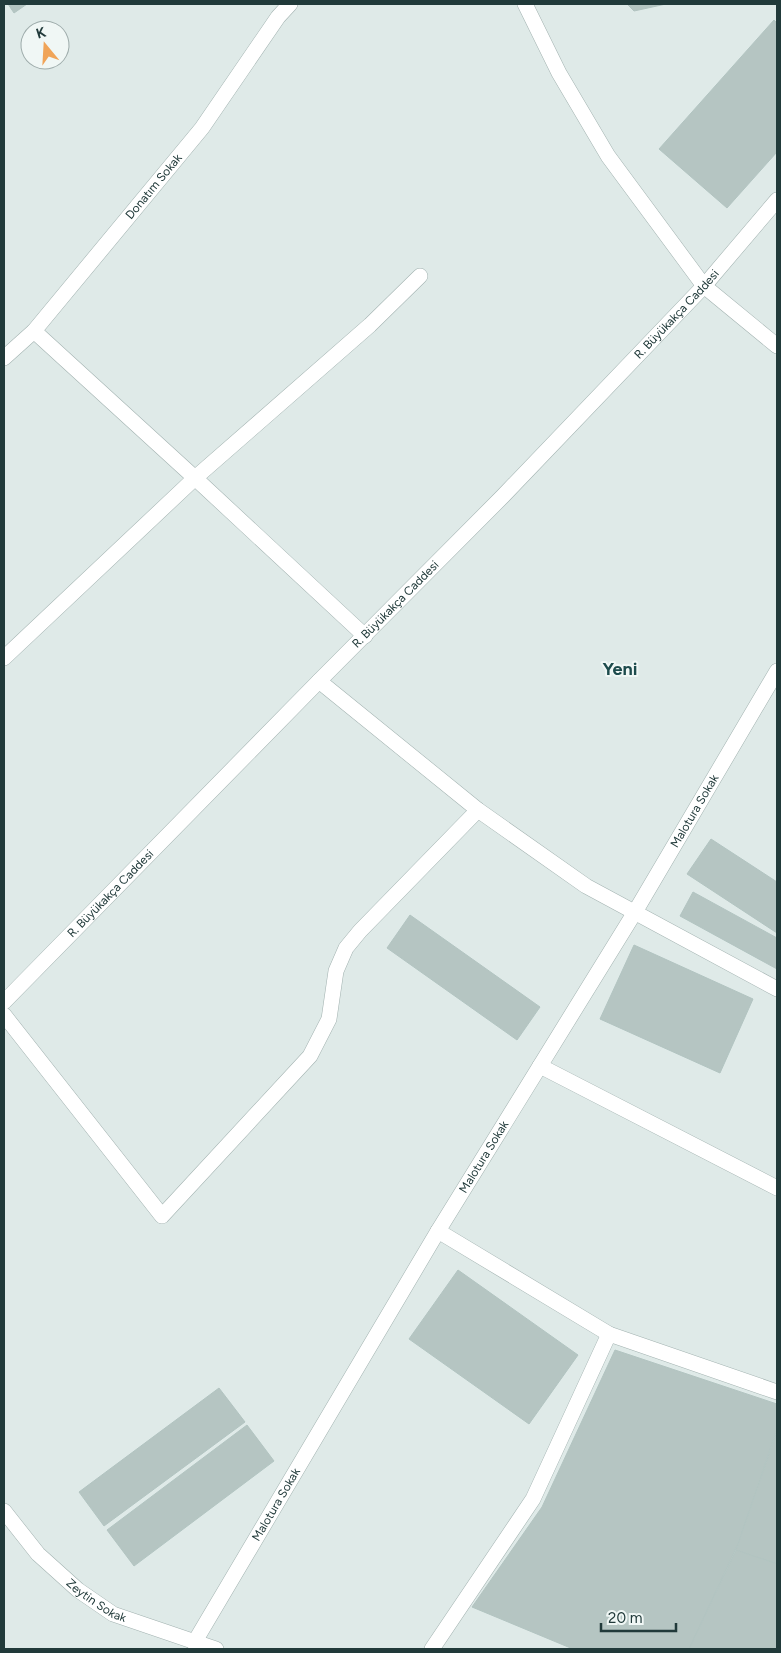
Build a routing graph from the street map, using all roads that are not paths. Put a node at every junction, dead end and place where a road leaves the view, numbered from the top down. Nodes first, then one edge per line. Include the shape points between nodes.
1 (290, 4) edge
2 (525, 4) edge
3 (777, 200) edge
4 (420, 276) dead end
5 (704, 286) junction
6 (34, 331) junction
7 (777, 346) edge
8 (4, 358) edge
9 (195, 478) junction
10 (365, 636) junction
11 (4, 658) edge
12 (777, 671) edge
13 (319, 681) junction
14 (478, 810) junction
15 (635, 912) junction
16 (777, 989) edge
17 (4, 1002) edge
18 (4, 1015) edge
19 (540, 1066) junction
20 (777, 1188) edge
21 (438, 1231) junction
22 (609, 1334) junction
23 (777, 1392) edge
24 (4, 1511) edge
25 (194, 1643) junction
26 (216, 1649) edge
27 (432, 1649) edge

1 - 6 street, Donatım Sokak via 202,128
2 - 5 street via 559,74 608,156
3 - 5 street, R. Büyükakça Caddesi
4 - 9 street via 370,325
5 - 7 street
5 - 10 street, R. Büyükakça Caddesi
6 - 8 street, Donatım Sokak
6 - 9 street
9 - 10 street
9 - 11 street
10 - 13 street, R. Büyükakça Caddesi
12 - 15 street, Malotura Sokak
13 - 14 street
13 - 17 street, R. Büyükakça Caddesi
14 - 15 street via 586,886
14 - 18 street via 360,930 346,948 336,971 329,1019 310,1056 162,1216
15 - 16 street
15 - 19 street, Malotura Sokak
19 - 20 street
19 - 21 street, Malotura Sokak
21 - 22 street
21 - 25 street, Malotura Sokak
22 - 23 street
22 - 27 street via 533,1499
24 - 25 street, Zeytin Sokak via 38,1554 85,1595 113,1614
25 - 26 street, Zeytin Sokak

